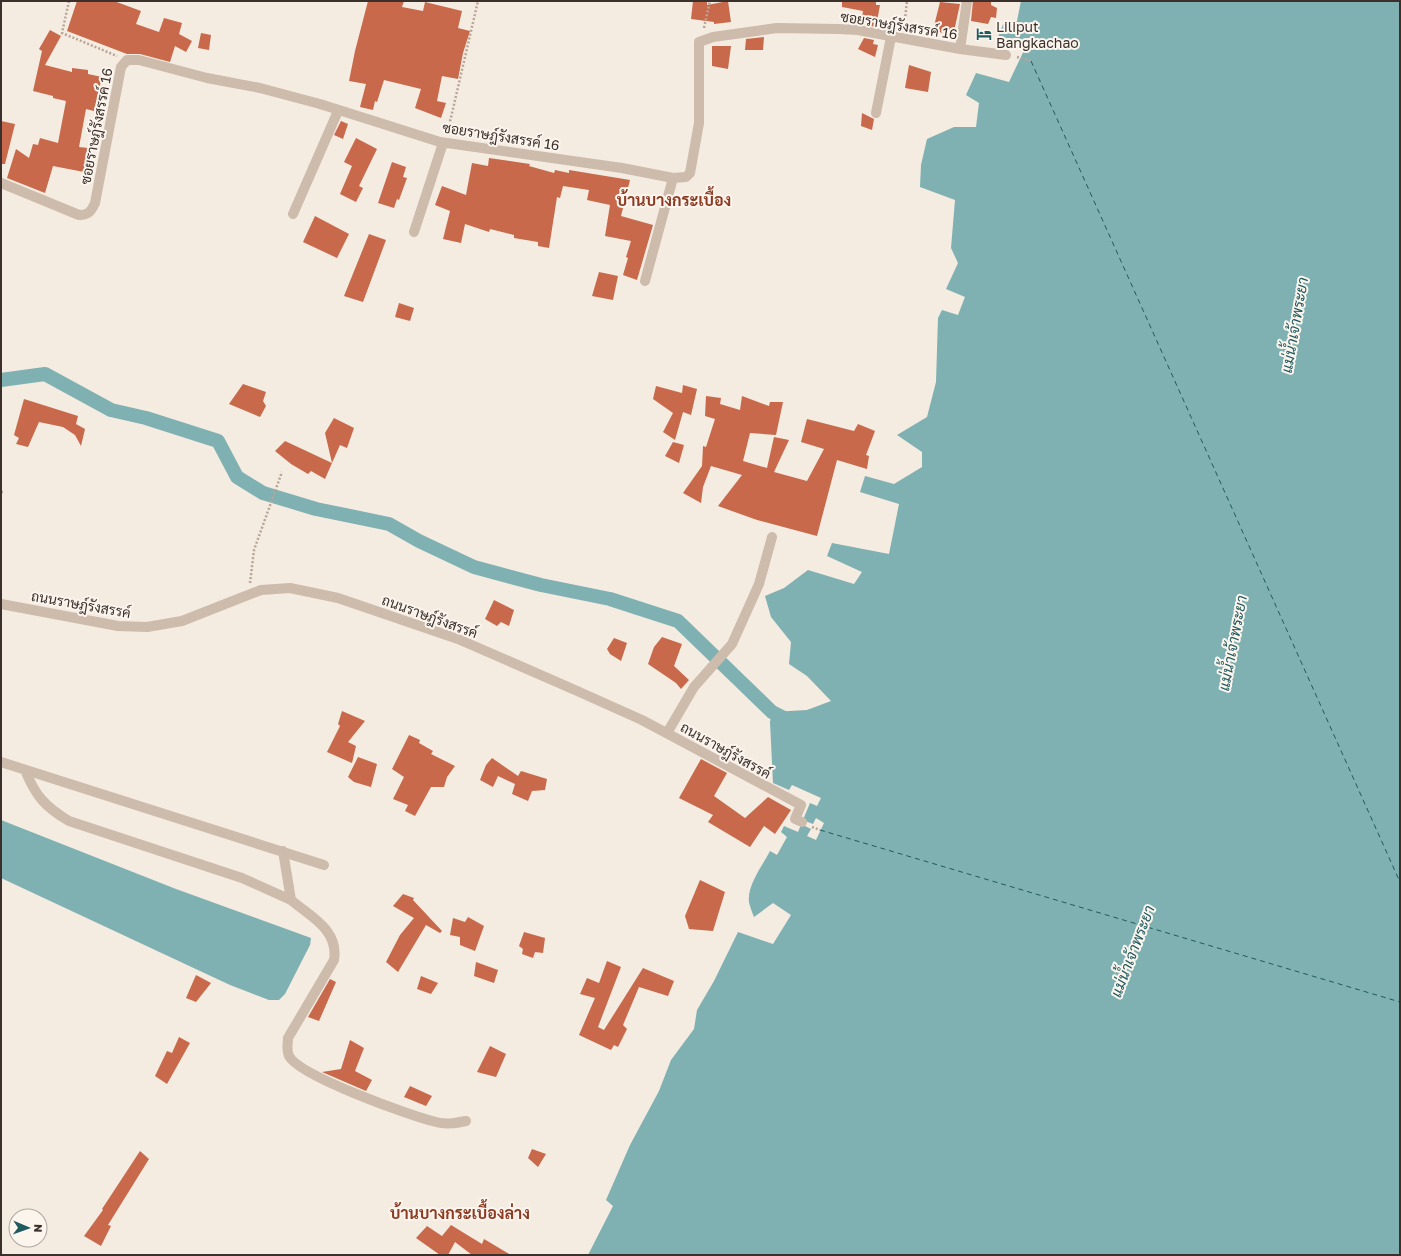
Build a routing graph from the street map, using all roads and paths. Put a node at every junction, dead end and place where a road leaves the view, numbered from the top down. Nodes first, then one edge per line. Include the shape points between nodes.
1 (69, 1) edge
2 (478, 1) edge
3 (710, 1) edge
4 (907, 1) edge
5 (967, 1) edge
6 (891, 36) junction
7 (903, 39) junction
8 (698, 42) junction
9 (960, 49) junction
10 (1006, 55) dead end
11 (127, 60) junction
12 (338, 111) junction
13 (876, 113) dead end
14 (442, 142) junction
15 (673, 178) junction
16 (1, 184) edge
17 (293, 214) dead end
18 (414, 232) dead end
19 (644, 281) dead end
20 (282, 472) dead end
21 (772, 537) dead end
22 (248, 594) junction
23 (1, 604) edge
24 (667, 733) junction
25 (1, 762) edge
26 (24, 770) junction
27 (802, 822) dead end
28 (283, 851) junction
29 (324, 865) dead end
30 (291, 900) junction
31 (466, 1121) dead end

1 - 11 path via 62,33
2 - 14 path
3 - 8 path via 705,26
4 - 7 path
5 - 9 street
6 - 7 street, ซอยราษฎ์รังสรรค์ 16
6 - 8 street, ซอยราษฎ์รังสรรค์ 16 via 858,30 793,28 713,37
6 - 13 street
7 - 9 street, ซอยราษฎ์รังสรรค์ 16
8 - 15 street via 698,133 690,173 686,177
9 - 10 street, ซอยราษฎ์รังสรรค์ 16
11 - 12 street, ซอยราษฎ์รังสรรค์ 16 via 139,60 207,78 260,88
11 - 16 street, ซอยราษฎ์รังสรรค์ 16 via 121,67 92,211 86,215 79,215
12 - 14 street, ซอยราษฎ์รังสรรค์ 16
12 - 17 street
14 - 15 street, ซอยราษฎ์รังสรรค์ 16 via 622,168
14 - 18 street
15 - 19 street
20 - 22 path via 254,550
21 - 24 street via 760,584 732,644 694,687
22 - 23 street, ถนนราษฎ์รังสรรค์ via 182,621 148,628 118,626
22 - 24 street, ถนนราษฎ์รังสรรค์ via 267,589 290,588 338,598 458,639
24 - 27 street, ถนนราษฎ์รังสรรค์ via 800,805 795,819
25 - 26 street
26 - 28 street
26 - 30 street via 39,797 51,810 69,821 242,878
28 - 29 street
28 - 30 street
30 - 31 street via 330,932 335,951 334,960 288,1038 289,1056 303,1069 375,1101 435,1122 447,1124

